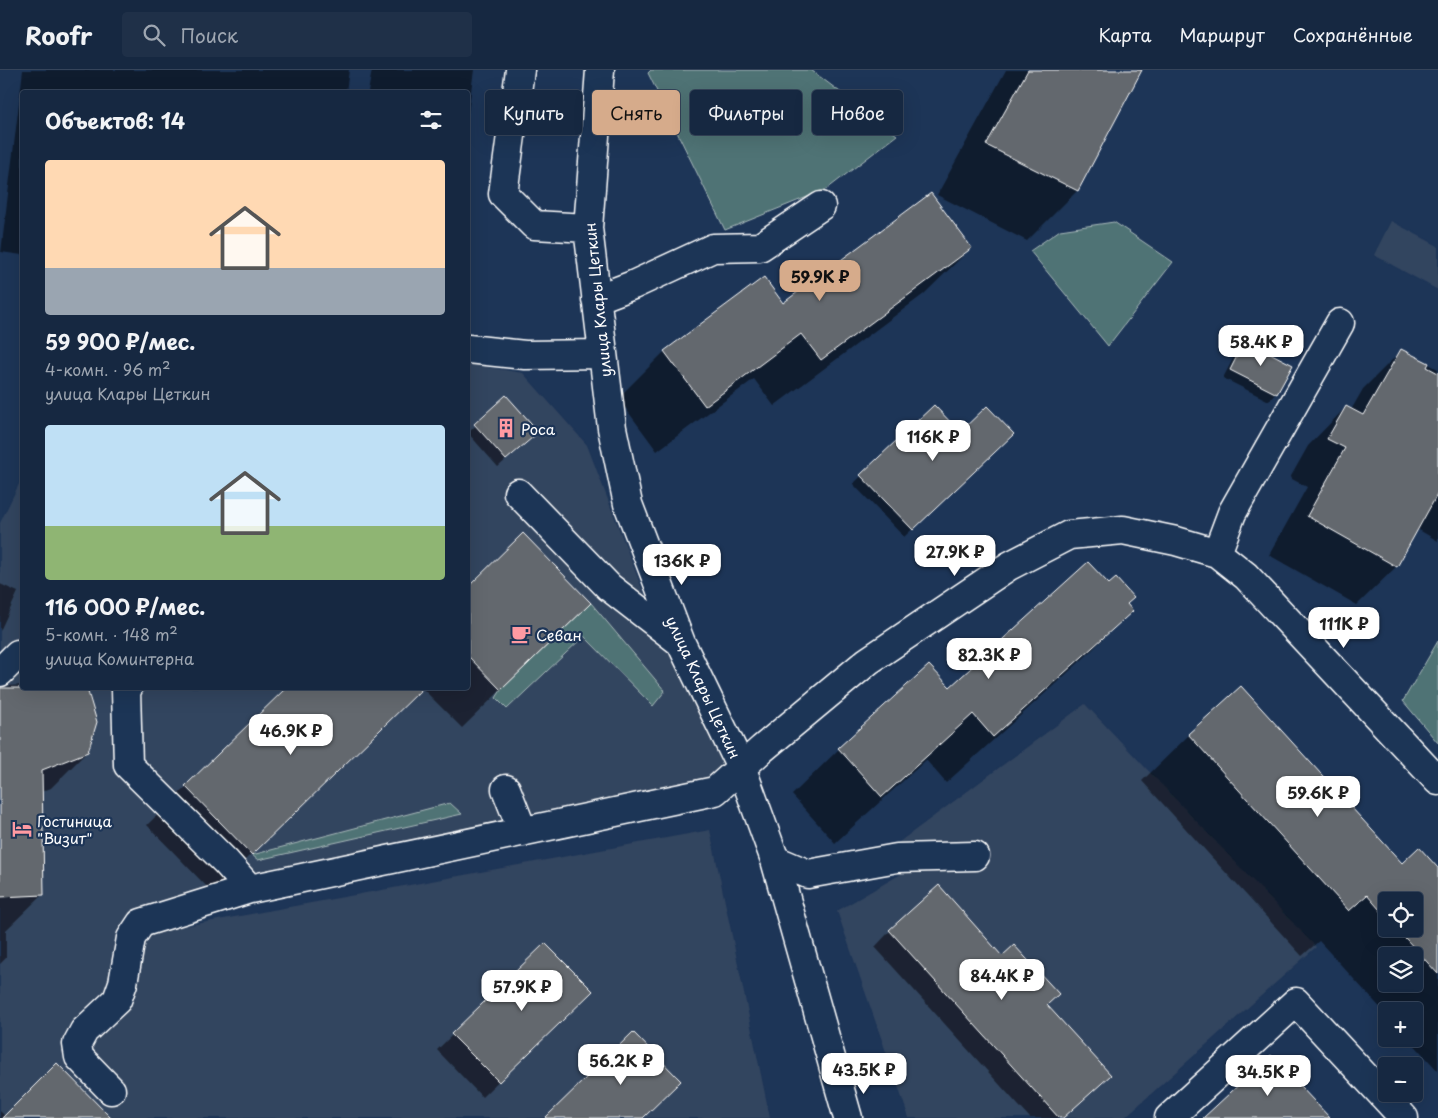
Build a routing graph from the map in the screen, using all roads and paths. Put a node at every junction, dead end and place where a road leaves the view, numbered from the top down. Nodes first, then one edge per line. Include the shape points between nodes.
1 (520, 70) edge
2 (600, 70) edge
3 (821, 206) dead end
4 (588, 228) junction
5 (596, 299) junction
6 (1340, 323) dead end
7 (470, 349) edge
8 (602, 354) junction
9 (518, 493) dead end
10 (1217, 553) junction
11 (681, 643) junction
12 (20, 654) edge
13 (0, 672) edge
14 (125, 690) edge
15 (742, 769) junction
16 (1438, 781) edge
17 (506, 790) dead end
18 (523, 832) junction
19 (975, 856) dead end
20 (775, 860) junction
21 (250, 889) junction
22 (111, 1090) dead end
23 (848, 1118) edge
24 (1169, 1118) edge
25 (1404, 1118) edge

1 - 4 street via 503,194 534,225
2 - 4 street, улица Клары Цеткин
3 - 5 street via 760,247 713,248
4 - 5 street, улица Клары Цеткин
5 - 8 street, улица Клары Цеткин
6 - 10 street via 1232,513
7 - 8 street via 525,355
8 - 11 street, улица Клары Цеткин via 612,428 628,504
9 - 11 street via 609,586
10 - 15 street via 1123,530 1069,535 1009,566 868,661
10 - 16 street via 1246,576
11 - 15 street, улица Клары Цеткин
12 - 13 street
14 - 21 street via 128,764
15 - 18 street via 715,791
15 - 20 street, улица Клары Цеткин
17 - 18 street
18 - 21 street
19 - 20 street via 897,858 808,874
20 - 23 street, улица Клары Цеткин
21 - 22 street via 141,923 131,938 117,1000 84,1031 77,1044 80,1057
24 - 25 street via 1296,1002

